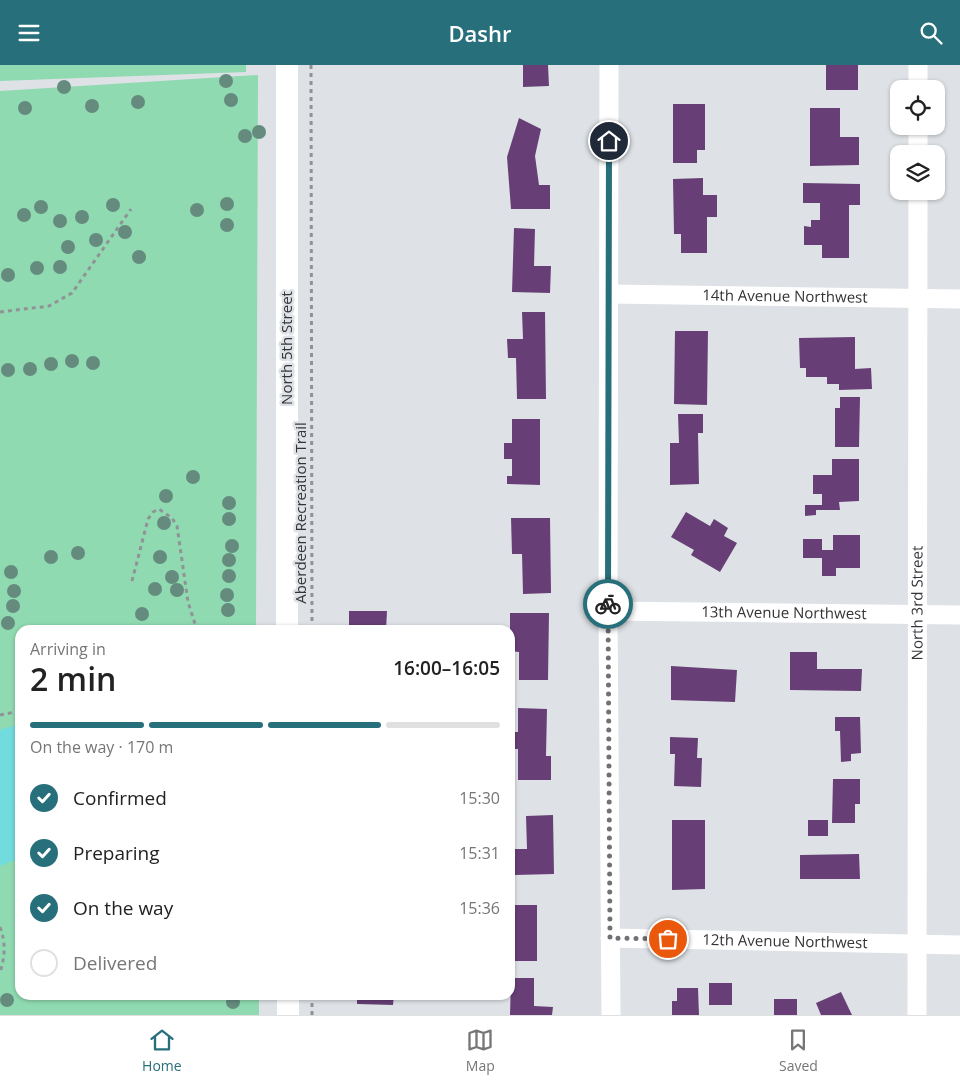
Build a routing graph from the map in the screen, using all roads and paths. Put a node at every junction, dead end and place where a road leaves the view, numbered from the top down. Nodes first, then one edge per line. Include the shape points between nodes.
1 (287, 65) edge
2 (311, 65) edge
3 (609, 65) edge
4 (918, 65) edge
5 (918, 80) edge
6 (918, 200) edge
7 (131, 209) dead end
8 (609, 294) junction
9 (918, 298) junction
10 (960, 299) edge
11 (0, 312) edge
12 (132, 581) dead end
13 (608, 611) junction
14 (919, 615) junction
15 (960, 615) edge
16 (195, 625) edge
17 (287, 625) edge
18 (312, 625) edge
19 (15, 712) edge
20 (0, 715) edge
21 (0, 927) edge
22 (610, 938) junction
23 (917, 945) junction
24 (960, 945) edge
25 (0, 972) edge
26 (288, 1000) edge
27 (312, 1000) edge
28 (288, 1015) edge
29 (312, 1015) edge
30 (611, 1015) edge
31 (917, 1015) edge

1 - 17 street, North 5th Street
2 - 18 path, Aberdeen Recreation Trail
3 - 8 street
4 - 5 street
6 - 9 street, North 3rd Street
7 - 11 path via 72,293 50,306
8 - 9 street, 14th Avenue Northwest
8 - 13 street
9 - 10 street, 14th Avenue Northwest
9 - 14 street, North 3rd Street
12 - 16 path via 148,519 159,509 177,526 188,602
13 - 14 street, 13th Avenue Northwest
13 - 22 street
14 - 15 street, 13th Avenue Northwest
14 - 23 street, North 3rd Street
19 - 20 path
21 - 25 path via 5,956
22 - 23 street, 12th Avenue Northwest
22 - 30 street
23 - 24 street, 12th Avenue Northwest
23 - 31 street, North 3rd Street
26 - 28 street
27 - 29 path

